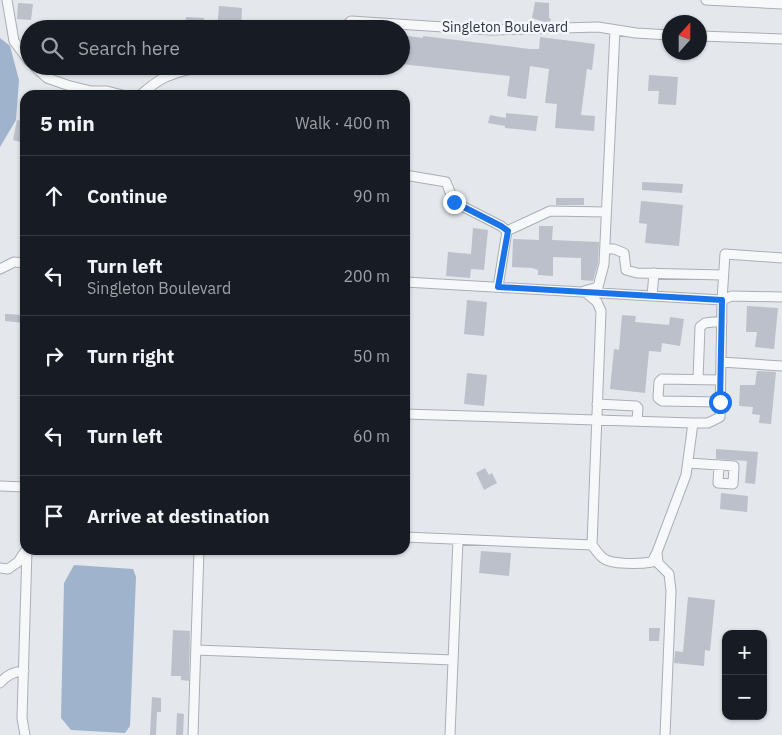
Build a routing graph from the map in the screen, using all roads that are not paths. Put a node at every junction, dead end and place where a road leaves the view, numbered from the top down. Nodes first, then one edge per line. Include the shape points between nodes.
1 (6, 0) edge
2 (706, 0) edge
3 (782, 4) edge
4 (410, 25) edge
5 (615, 30) junction
6 (662, 35) edge
7 (707, 36) edge
8 (782, 40) edge
9 (20, 49) edge
10 (44, 75) edge
11 (170, 75) edge
12 (84, 90) edge
13 (147, 90) edge
14 (410, 176) edge
15 (606, 212) junction
16 (508, 231) junction
17 (604, 249) junction
18 (782, 258) edge
19 (20, 263) edge
20 (0, 269) edge
21 (654, 273) junction
22 (724, 275) junction
23 (410, 282) edge
24 (498, 287) junction
25 (584, 291) junction
26 (652, 296) junction
27 (782, 298) edge
28 (722, 300) junction
29 (722, 321) junction
30 (721, 362) junction
31 (782, 366) edge
32 (698, 379) junction
33 (720, 380) junction
34 (720, 402) junction
35 (597, 404) junction
36 (410, 414) edge
37 (597, 419) junction
38 (637, 420) junction
39 (693, 423) junction
40 (688, 462) junction
41 (719, 465) dead end
42 (0, 486) edge
43 (20, 487) edge
44 (410, 537) edge
45 (458, 539) junction
46 (592, 545) junction
47 (657, 552) junction
48 (23, 555) edge
49 (26, 555) edge
50 (199, 555) edge
51 (0, 568) edge
52 (196, 650) junction
53 (453, 660) junction
54 (24, 671) junction
55 (0, 683) edge
56 (25, 735) edge
57 (193, 735) edge
58 (450, 735) edge
59 (665, 735) edge

1 - 9 lane via 14,41
2 - 3 lane
4 - 5 lane, Singleton Boulevard via 490,30 598,27
5 - 6 lane, Singleton Boulevard
5 - 15 lane
7 - 8 lane
10 - 12 lane
11 - 13 lane
14 - 16 lane via 446,182 454,202
15 - 16 lane via 550,212
15 - 17 lane
16 - 24 lane
17 - 21 lane via 624,253 626,270
17 - 25 lane via 598,287
18 - 22 lane via 725,254
19 - 20 lane
21 - 22 lane
21 - 26 lane
22 - 28 lane
23 - 24 lane
24 - 25 lane
25 - 26 lane
25 - 35 lane via 597,302 601,311
26 - 28 lane
27 - 28 lane via 732,296
28 - 29 lane
29 - 30 lane
29 - 32 lane via 706,322 700,327
30 - 31 lane
30 - 33 lane
32 - 33 lane
32 - 34 lane via 662,379 658,398 662,401
33 - 34 lane
34 - 39 lane via 720,417 708,423
35 - 37 lane
35 - 38 lane via 636,406
36 - 37 lane
37 - 38 lane
37 - 46 lane
38 - 39 lane
39 - 40 lane
40 - 41 lane
40 - 47 lane
42 - 43 lane
44 - 45 lane
45 - 46 lane
45 - 53 lane
46 - 47 lane via 603,558 614,563 652,562
47 - 59 lane via 658,564 669,574 672,591
48 - 51 lane via 8,569
49 - 54 lane
50 - 52 lane
52 - 53 lane
52 - 57 lane
53 - 58 lane
54 - 55 lane via 15,672
54 - 56 lane via 22,718

